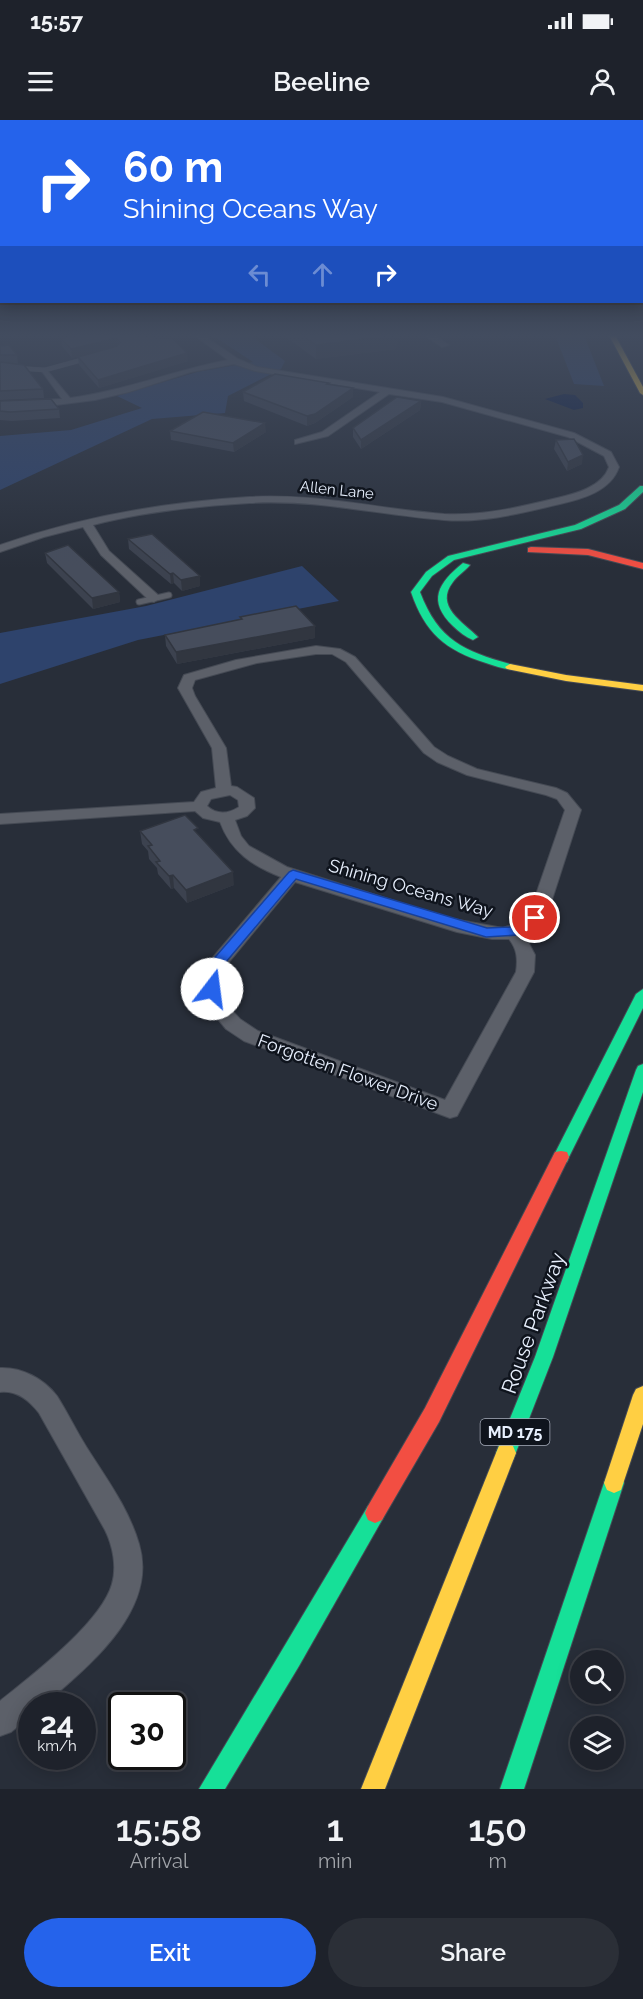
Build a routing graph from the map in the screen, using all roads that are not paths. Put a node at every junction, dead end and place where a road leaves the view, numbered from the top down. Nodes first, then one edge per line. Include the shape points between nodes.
1 (356, 413) edge
2 (489, 413) edge
3 (298, 442) dead end
4 (643, 488) edge
5 (86, 523) junction
6 (0, 549) edge
7 (643, 566) edge
8 (169, 595) dead end
9 (154, 598) junction
10 (139, 602) dead end
11 (484, 643) dead end
12 (500, 650) dead end
13 (643, 677) edge
14 (643, 688) edge
15 (224, 791) junction
16 (198, 806) junction
17 (226, 818) junction
18 (0, 819) edge
19 (293, 874) junction
20 (513, 932) junction
21 (643, 994) edge
22 (643, 1070) edge
23 (0, 1380) edge
24 (643, 1395) edge
25 (0, 1721) edge
26 (211, 1789) edge
27 (373, 1789) edge
28 (512, 1789) edge

1 - 3 street via 325,435
2 - 5 street, Allen Lane via 580,438 608,454 614,467 612,474 580,496 500,515 446,517 267,499 168,509
4 - 14 main road via 622,507 588,523 451,558 429,574 415,592 422,616 439,636 462,649 552,675
5 - 6 street, Allen Lane
5 - 9 street via 105,553
7 - 11 main road via 605,555 547,549 493,555 464,566 444,584 441,604 452,622
8 - 9 lane
9 - 10 lane
12 - 13 main road via 552,664
15 - 16 street via 206,795
15 - 17 street via 237,792 248,803 242,813
15 - 20 street, Shining Oceans Way via 219,747 188,696 185,688 189,678 307,651 327,650 347,656 440,758 463,770 551,791 569,803 572,818 540,909 535,918
16 - 17 street via 210,816
16 - 18 street
17 - 19 street, Shining Oceans Way via 239,846 265,863
19 - 20 street, Shining Oceans Way via 468,929
19 - 20 street, Forgotten Flower Drive via 215,966 212,989 226,1020 251,1036 450,1110 525,972 528,957
21 - 26 main road via 432,1415
22 - 27 main road, Rouse Parkway / MD 175 via 544,1357
23 - 25 street via 7,1378 26,1385 44,1400 115,1522 125,1543 128,1565 126,1586 117,1608 84,1647
24 - 28 main road

